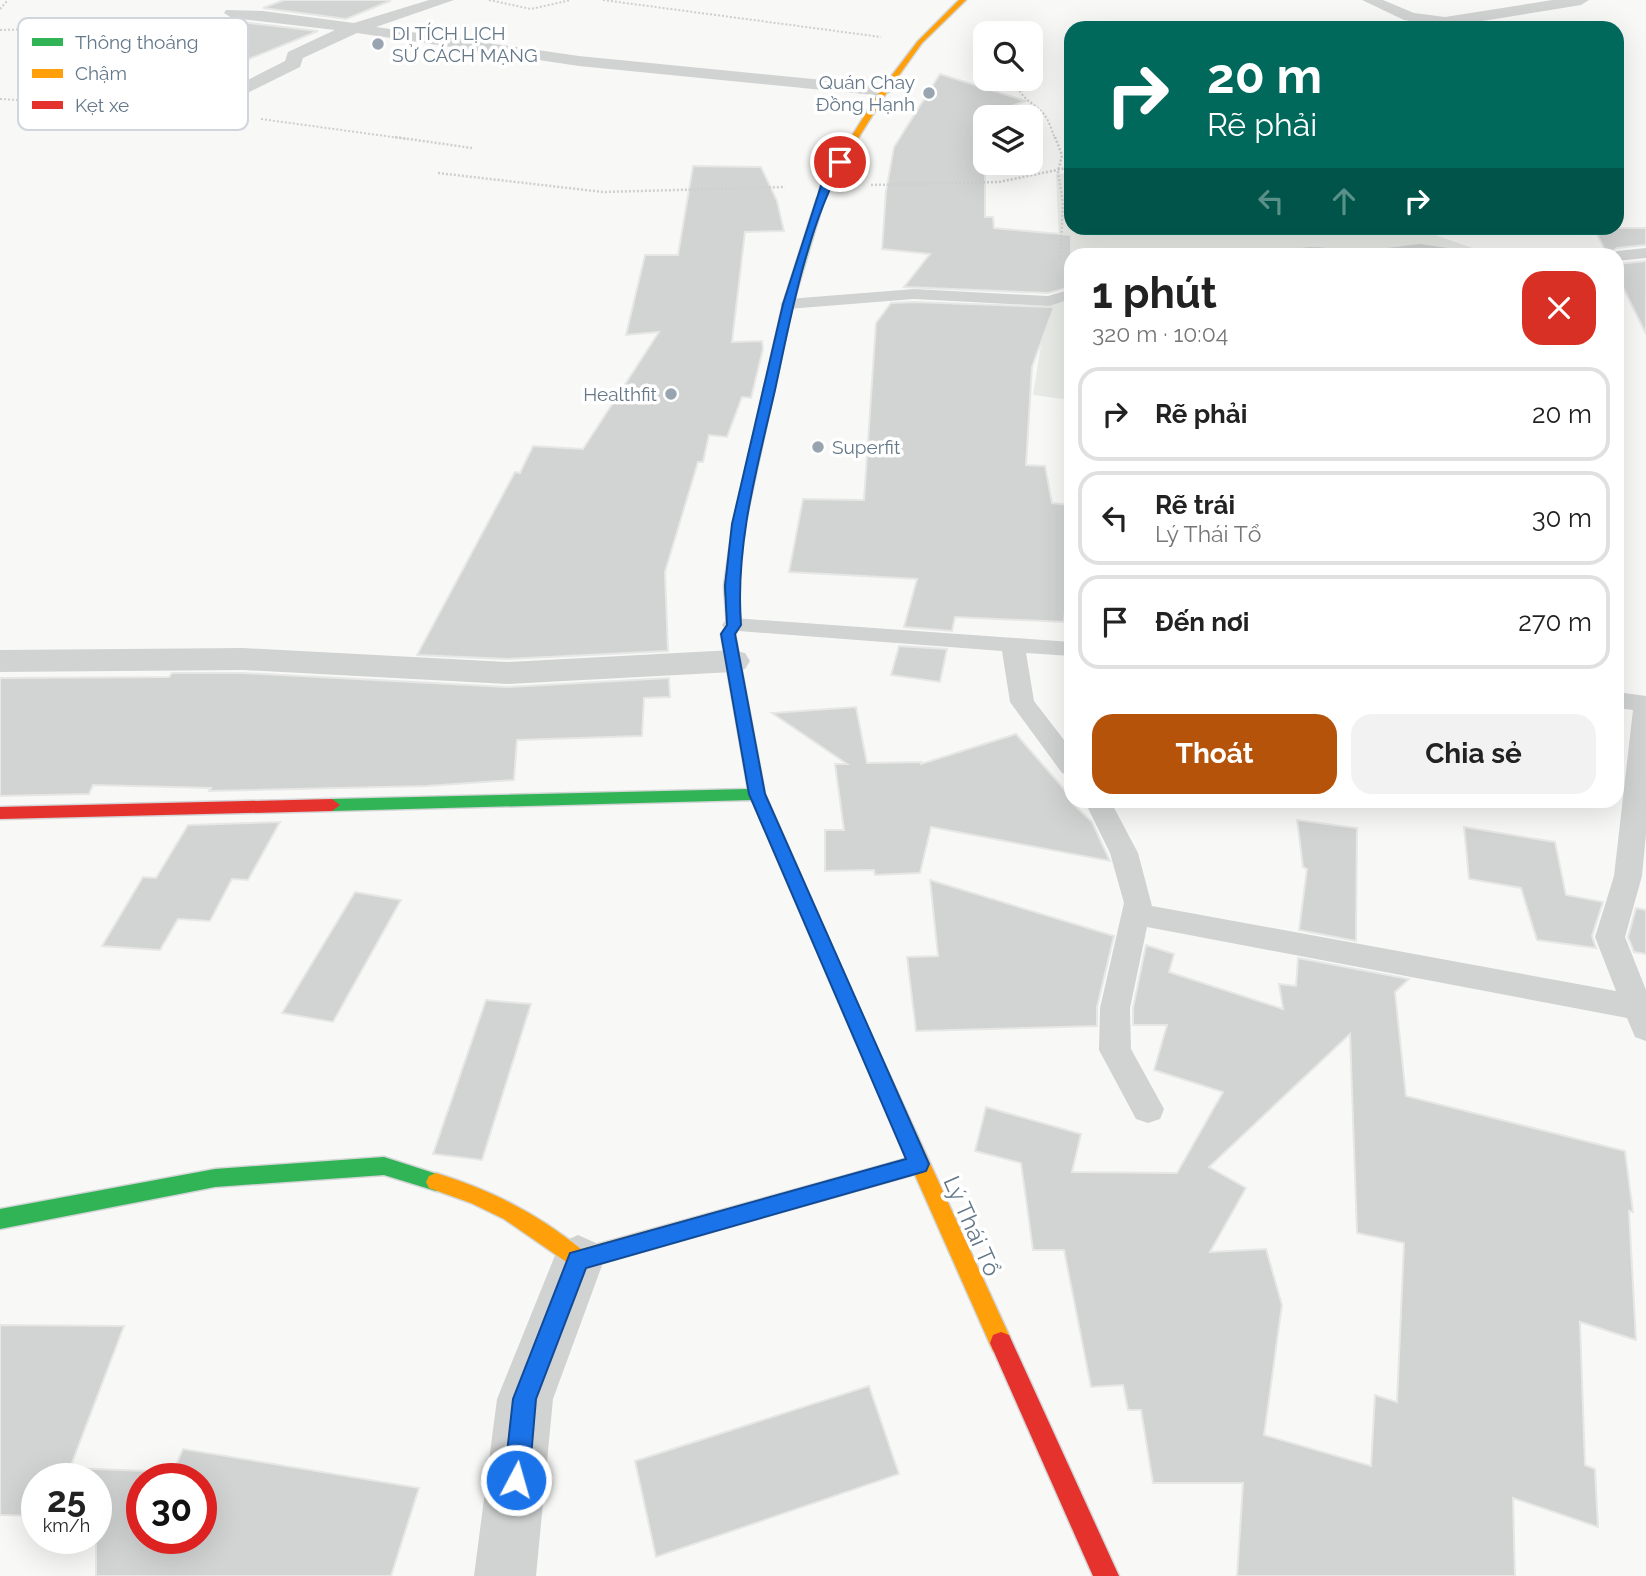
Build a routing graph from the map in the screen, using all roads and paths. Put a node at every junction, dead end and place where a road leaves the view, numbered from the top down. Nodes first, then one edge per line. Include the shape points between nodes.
1 (8, 0) edge
2 (446, 0) edge
3 (489, 0) edge
4 (571, 0) edge
5 (603, 0) edge
6 (963, 0) edge
7 (1370, 0) edge
8 (1581, 0) edge
9 (0, 9) edge
10 (232, 13) dead end
11 (1438, 21) edge
12 (1451, 21) edge
13 (18, 29) edge
14 (357, 29) junction
15 (0, 30) edge
16 (920, 42) junction
17 (248, 86) edge
18 (884, 91) junction
19 (1019, 91) edge
20 (1064, 170) edge
21 (1058, 172) junction
22 (438, 173) dead end
23 (825, 186) junction
24 (1646, 253) edge
25 (1624, 255) edge
26 (1064, 296) edge
27 (1049, 301) junction
28 (788, 304) junction
29 (734, 625) junction
30 (1013, 643) junction
31 (1064, 648) edge
32 (0, 661) edge
33 (733, 662) junction
34 (1624, 701) edge
35 (1646, 704) edge
36 (1064, 758) edge
37 (757, 794) junction
38 (1101, 808) edge
39 (0, 813) edge
40 (1137, 914) junction
41 (1644, 1018) edge
42 (1148, 1108) dead end
43 (919, 1164) junction
44 (0, 1219) edge
45 (578, 1260) junction
46 (505, 1576) edge
47 (1106, 1576) edge

1 - 9 path
2 - 14 street
3 - 4 path via 531,9
5 - 16 path
6 - 16 street, Lý Thái Tổ
7 - 11 street via 1410,17
8 - 12 street
10 - 14 street via 285,16
13 - 15 path
14 - 17 street via 305,50 295,56 294,63
14 - 18 street via 585,62
16 - 18 street, Lý Thái Tổ
18 - 23 street, Lý Thái Tổ
19 - 21 path via 1045,115 1062,155
20 - 21 path
21 - 23 path via 977,183
21 - 27 path via 1062,253
22 - 23 path via 603,192
23 - 28 street, Lý Thái Tổ
24 - 25 lane
26 - 27 lane
27 - 28 lane via 914,294
28 - 29 street, Lý Thái Tổ via 739,524 731,586
29 - 30 lane
29 - 33 street, Lý Thái Tổ via 728,634
30 - 31 lane
30 - 36 lane via 1021,702
32 - 33 street via 243,659 507,673
33 - 37 street, Lý Thái Tổ
34 - 35 lane
35 - 41 lane via 1629,876 1610,937
37 - 39 street
37 - 43 street, Lý Thái Tổ
38 - 40 lane via 1124,853
40 - 41 lane
40 - 42 lane via 1115,1008 1115,1050
43 - 45 street
43 - 47 street, Lý Thái Tổ
44 - 45 street via 215,1178 384,1166 487,1197 537,1225
45 - 46 street via 525,1399

